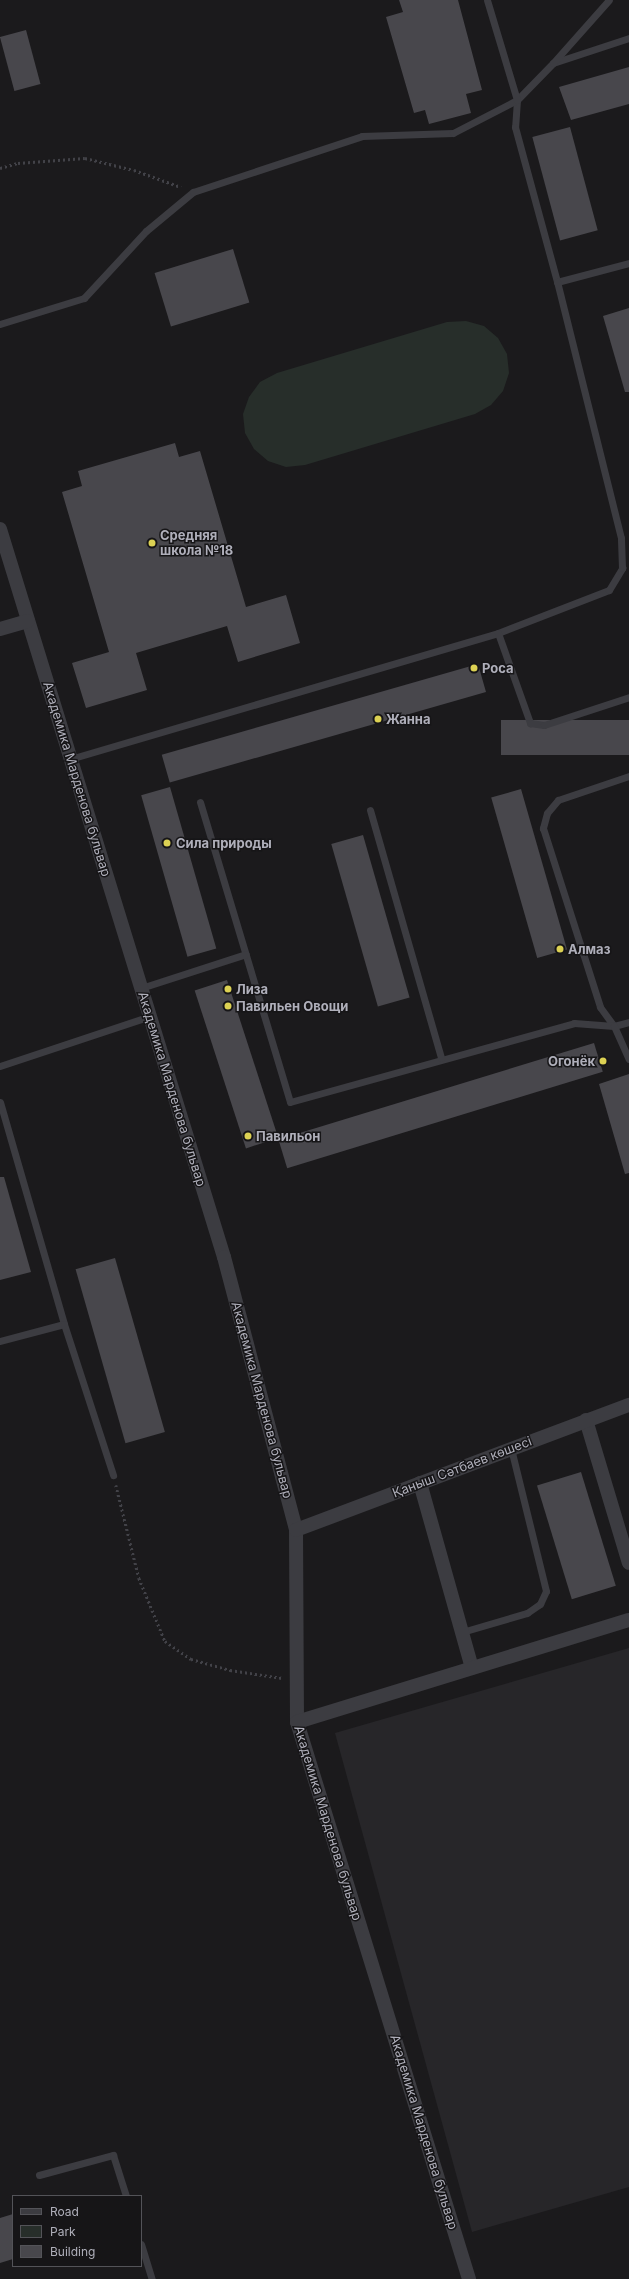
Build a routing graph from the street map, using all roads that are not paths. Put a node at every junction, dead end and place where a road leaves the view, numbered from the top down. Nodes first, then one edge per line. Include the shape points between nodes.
1 (487, 0) edge
2 (609, 0) edge
3 (629, 38) edge
4 (553, 64) junction
5 (517, 100) junction
6 (629, 263) edge
7 (556, 282) junction
8 (0, 324) edge
9 (0, 529) edge
10 (28, 621) junction
11 (0, 629) edge
12 (498, 633) junction
13 (629, 697) edge
14 (70, 759) junction
15 (629, 776) edge
16 (200, 802) dead end
17 (370, 810) dead end
18 (246, 954) junction
19 (141, 988) junction
20 (150, 1016) junction
21 (629, 1022) edge
22 (614, 1026) junction
23 (441, 1058) junction
24 (629, 1059) edge
25 (0, 1066) edge
26 (0, 1102) edge
27 (64, 1324) junction
28 (0, 1341) edge
29 (629, 1405) edge
30 (586, 1420) junction
31 (511, 1448) junction
32 (113, 1475) road end
33 (420, 1483) junction
34 (296, 1530) junction
35 (629, 1562) edge
36 (629, 1620) edge
37 (462, 1632) junction
38 (472, 1668) junction
39 (297, 1722) junction
40 (39, 2175) dead end
41 (126, 2195) edge
42 (142, 2247) edge
43 (152, 2279) edge
44 (470, 2279) edge

1 - 5 lane
2 - 4 lane
3 - 4 lane
4 - 5 lane
5 - 7 lane via 515,127
5 - 8 lane via 453,133 362,136 193,192 146,231 84,298
6 - 7 lane
7 - 12 lane via 621,538 622,568 609,590
9 - 10 street, Академика Марденова бульвар
10 - 11 street
10 - 14 street, Академика Марденова бульвар
12 - 13 lane via 530,723 544,724
12 - 14 lane
14 - 19 street, Академика Марденова бульвар
15 - 22 lane via 558,800 547,813 543,828 600,1007
16 - 18 lane
17 - 23 lane
18 - 19 lane
18 - 23 lane via 290,1102
19 - 20 street, Академика Марденова бульвар
20 - 25 lane
20 - 34 street, Академика Марденова бульвар via 224,1256
21 - 22 lane
22 - 23 lane via 574,1023
22 - 24 lane
26 - 27 lane
27 - 28 lane
27 - 32 lane
29 - 30 street, Қаныш Сәтбаев көшесі
30 - 31 street, Қаныш Сәтбаев көшесі
30 - 35 street
31 - 33 street, Қаныш Сәтбаев көшесі
31 - 37 lane via 546,1591 540,1604 527,1613
33 - 34 street, Қаныш Сәтбаев көшесі
33 - 37 street
34 - 39 street, Академика Марденова бульвар
36 - 38 street
37 - 38 street
38 - 39 street
39 - 44 street, Академика Марденова бульвар
40 - 41 lane via 113,2155
42 - 43 lane

